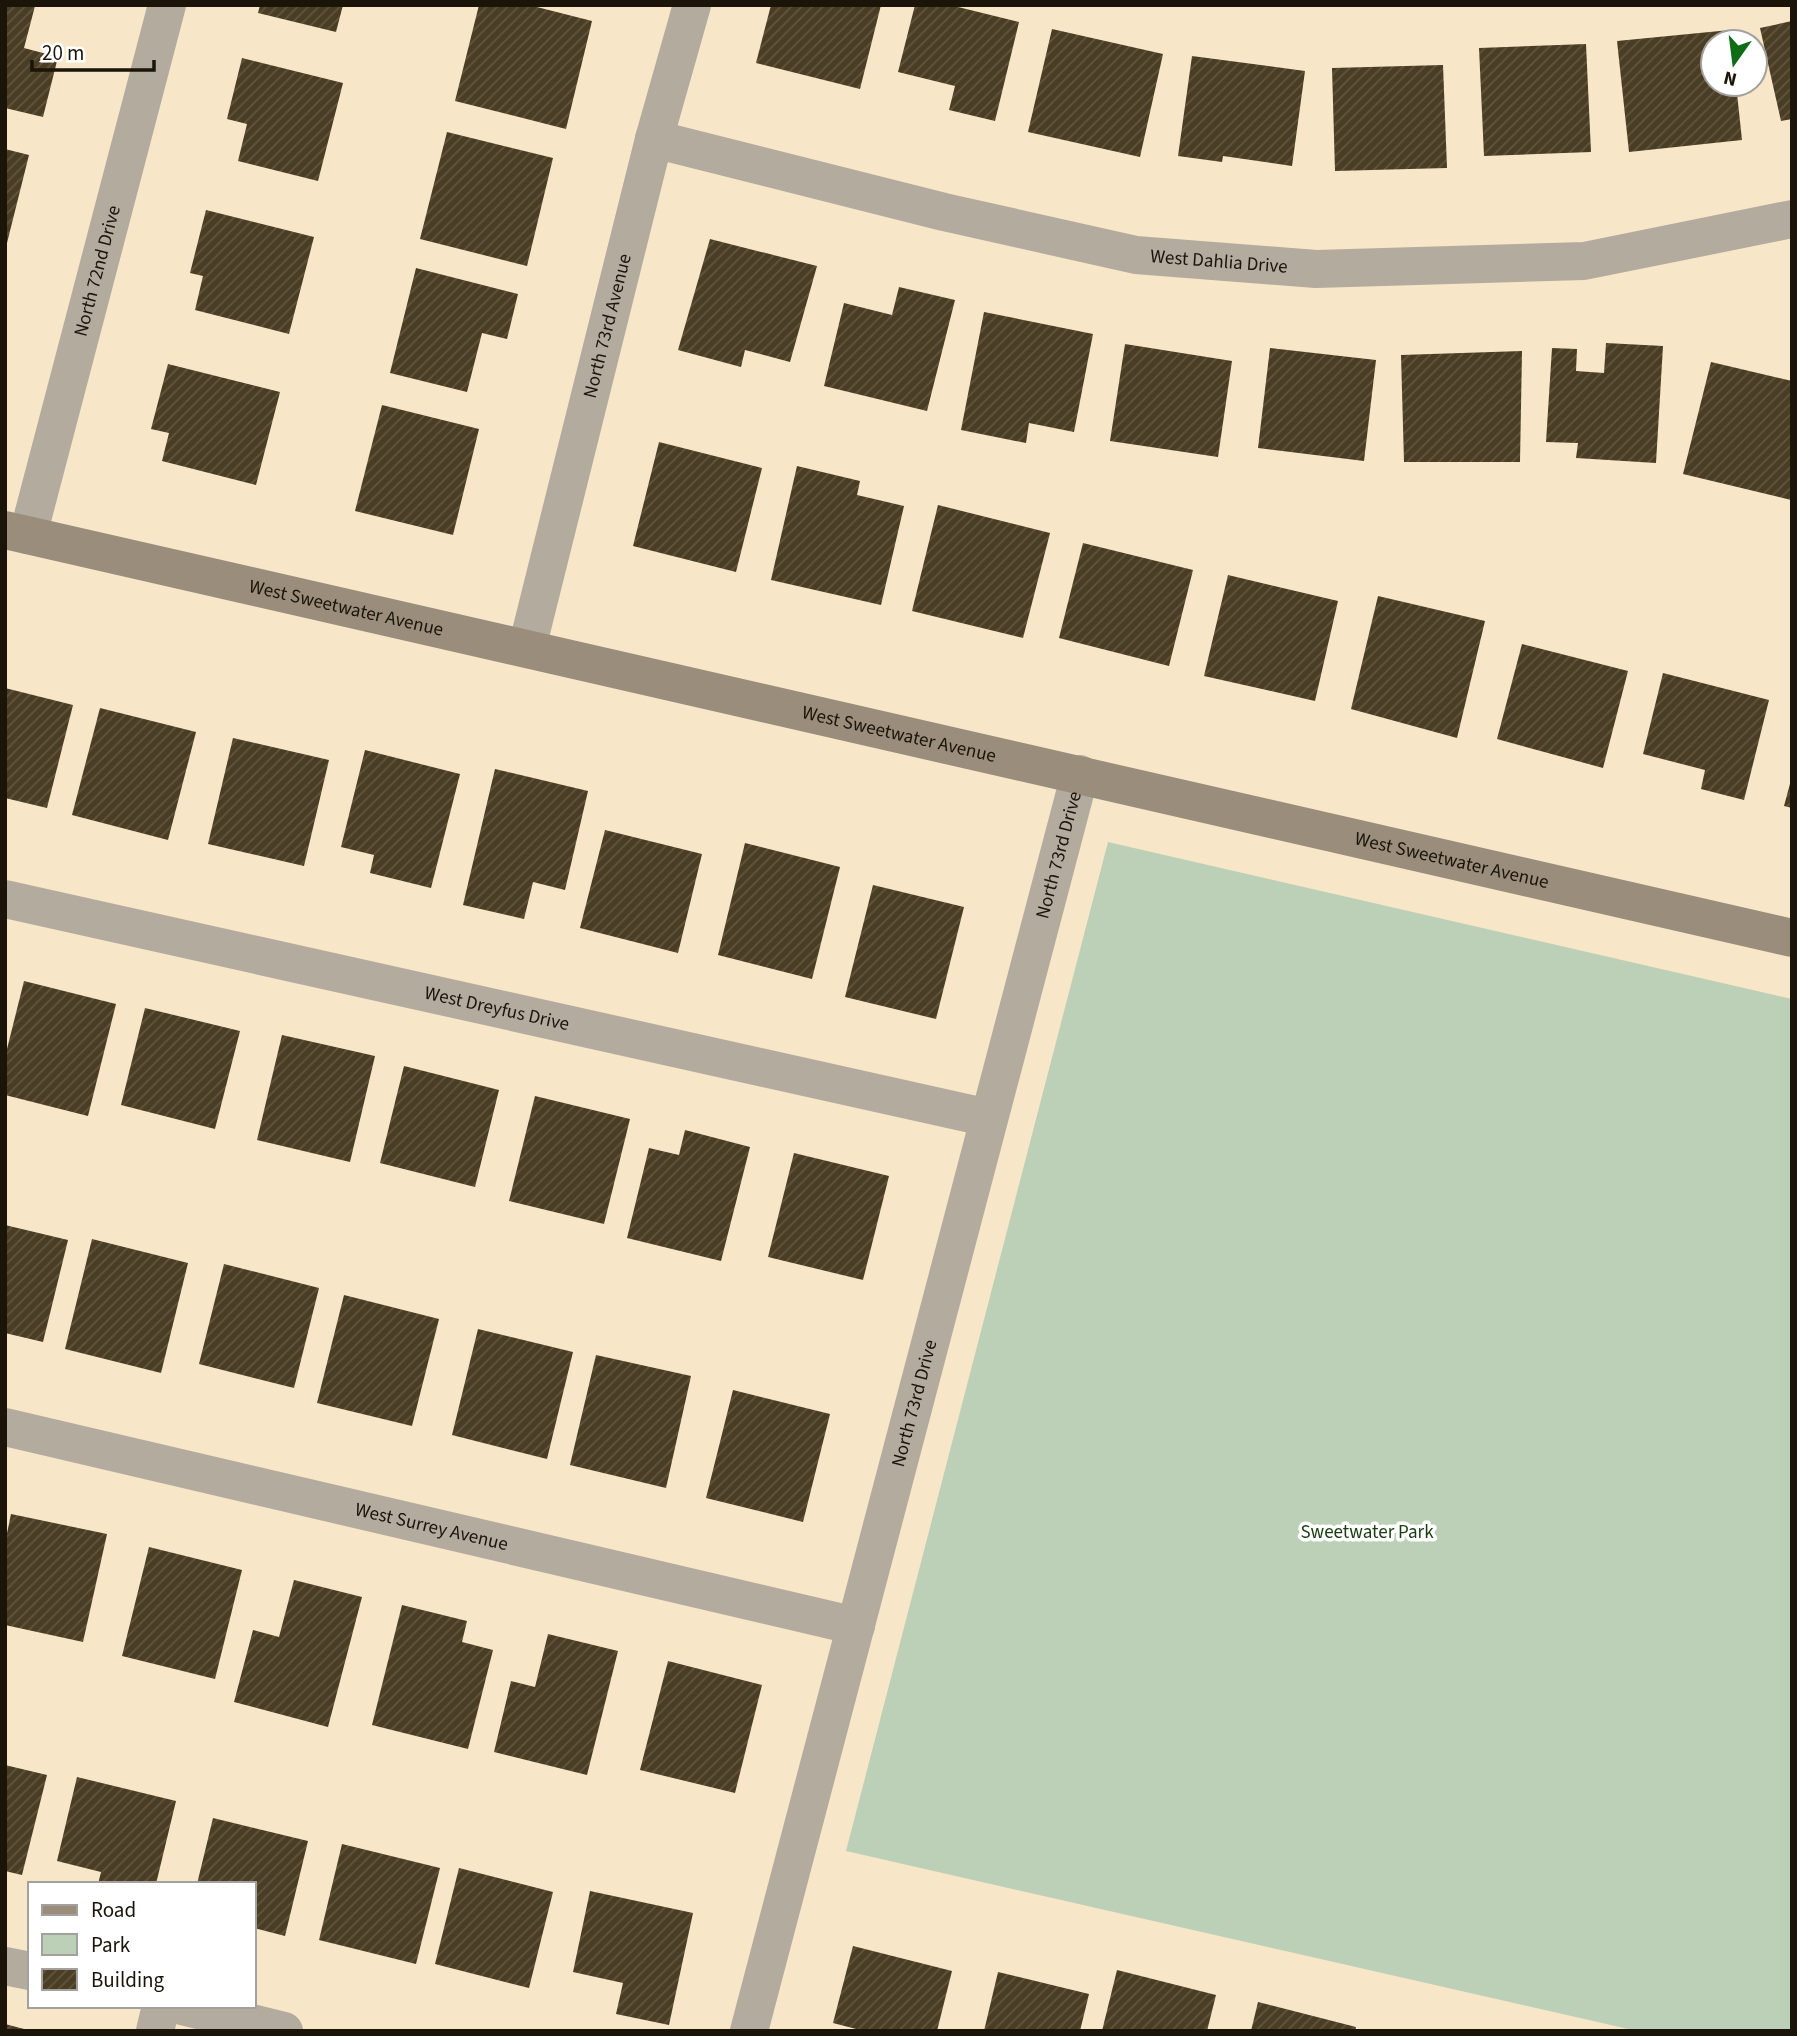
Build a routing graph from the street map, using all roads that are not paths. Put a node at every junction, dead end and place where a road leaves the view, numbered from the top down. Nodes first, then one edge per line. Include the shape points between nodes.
1 (167, 5) edge
2 (692, 5) edge
3 (654, 139) junction
4 (1792, 219) edge
5 (16, 533) edge
6 (527, 648) junction
7 (1080, 774) junction
8 (5, 899) edge
9 (1792, 938) edge
10 (989, 1118) junction
11 (5, 1427) edge
12 (856, 1626) junction
13 (5, 1966) edge
14 (28, 1971) edge
15 (161, 2008) edge
16 (190, 2008) edge
17 (155, 2031) edge
18 (284, 2031) edge
19 (749, 2031) edge

1 - 5 street, North 72nd Drive
2 - 3 street, North 73rd Avenue
3 - 4 street, West Dahlia Drive via 1136,255 1316,270 1584,261
3 - 6 street, North 73rd Avenue
5 - 6 street, West Sweetwater Avenue
6 - 7 street, West Sweetwater Avenue
7 - 9 street, West Sweetwater Avenue
7 - 10 street, North 73rd Drive
8 - 10 street, West Dreyfus Drive
10 - 12 street, North 73rd Drive
11 - 12 street, West Surrey Avenue
12 - 19 street, North 73rd Drive
13 - 14 street
15 - 17 street
16 - 18 street

